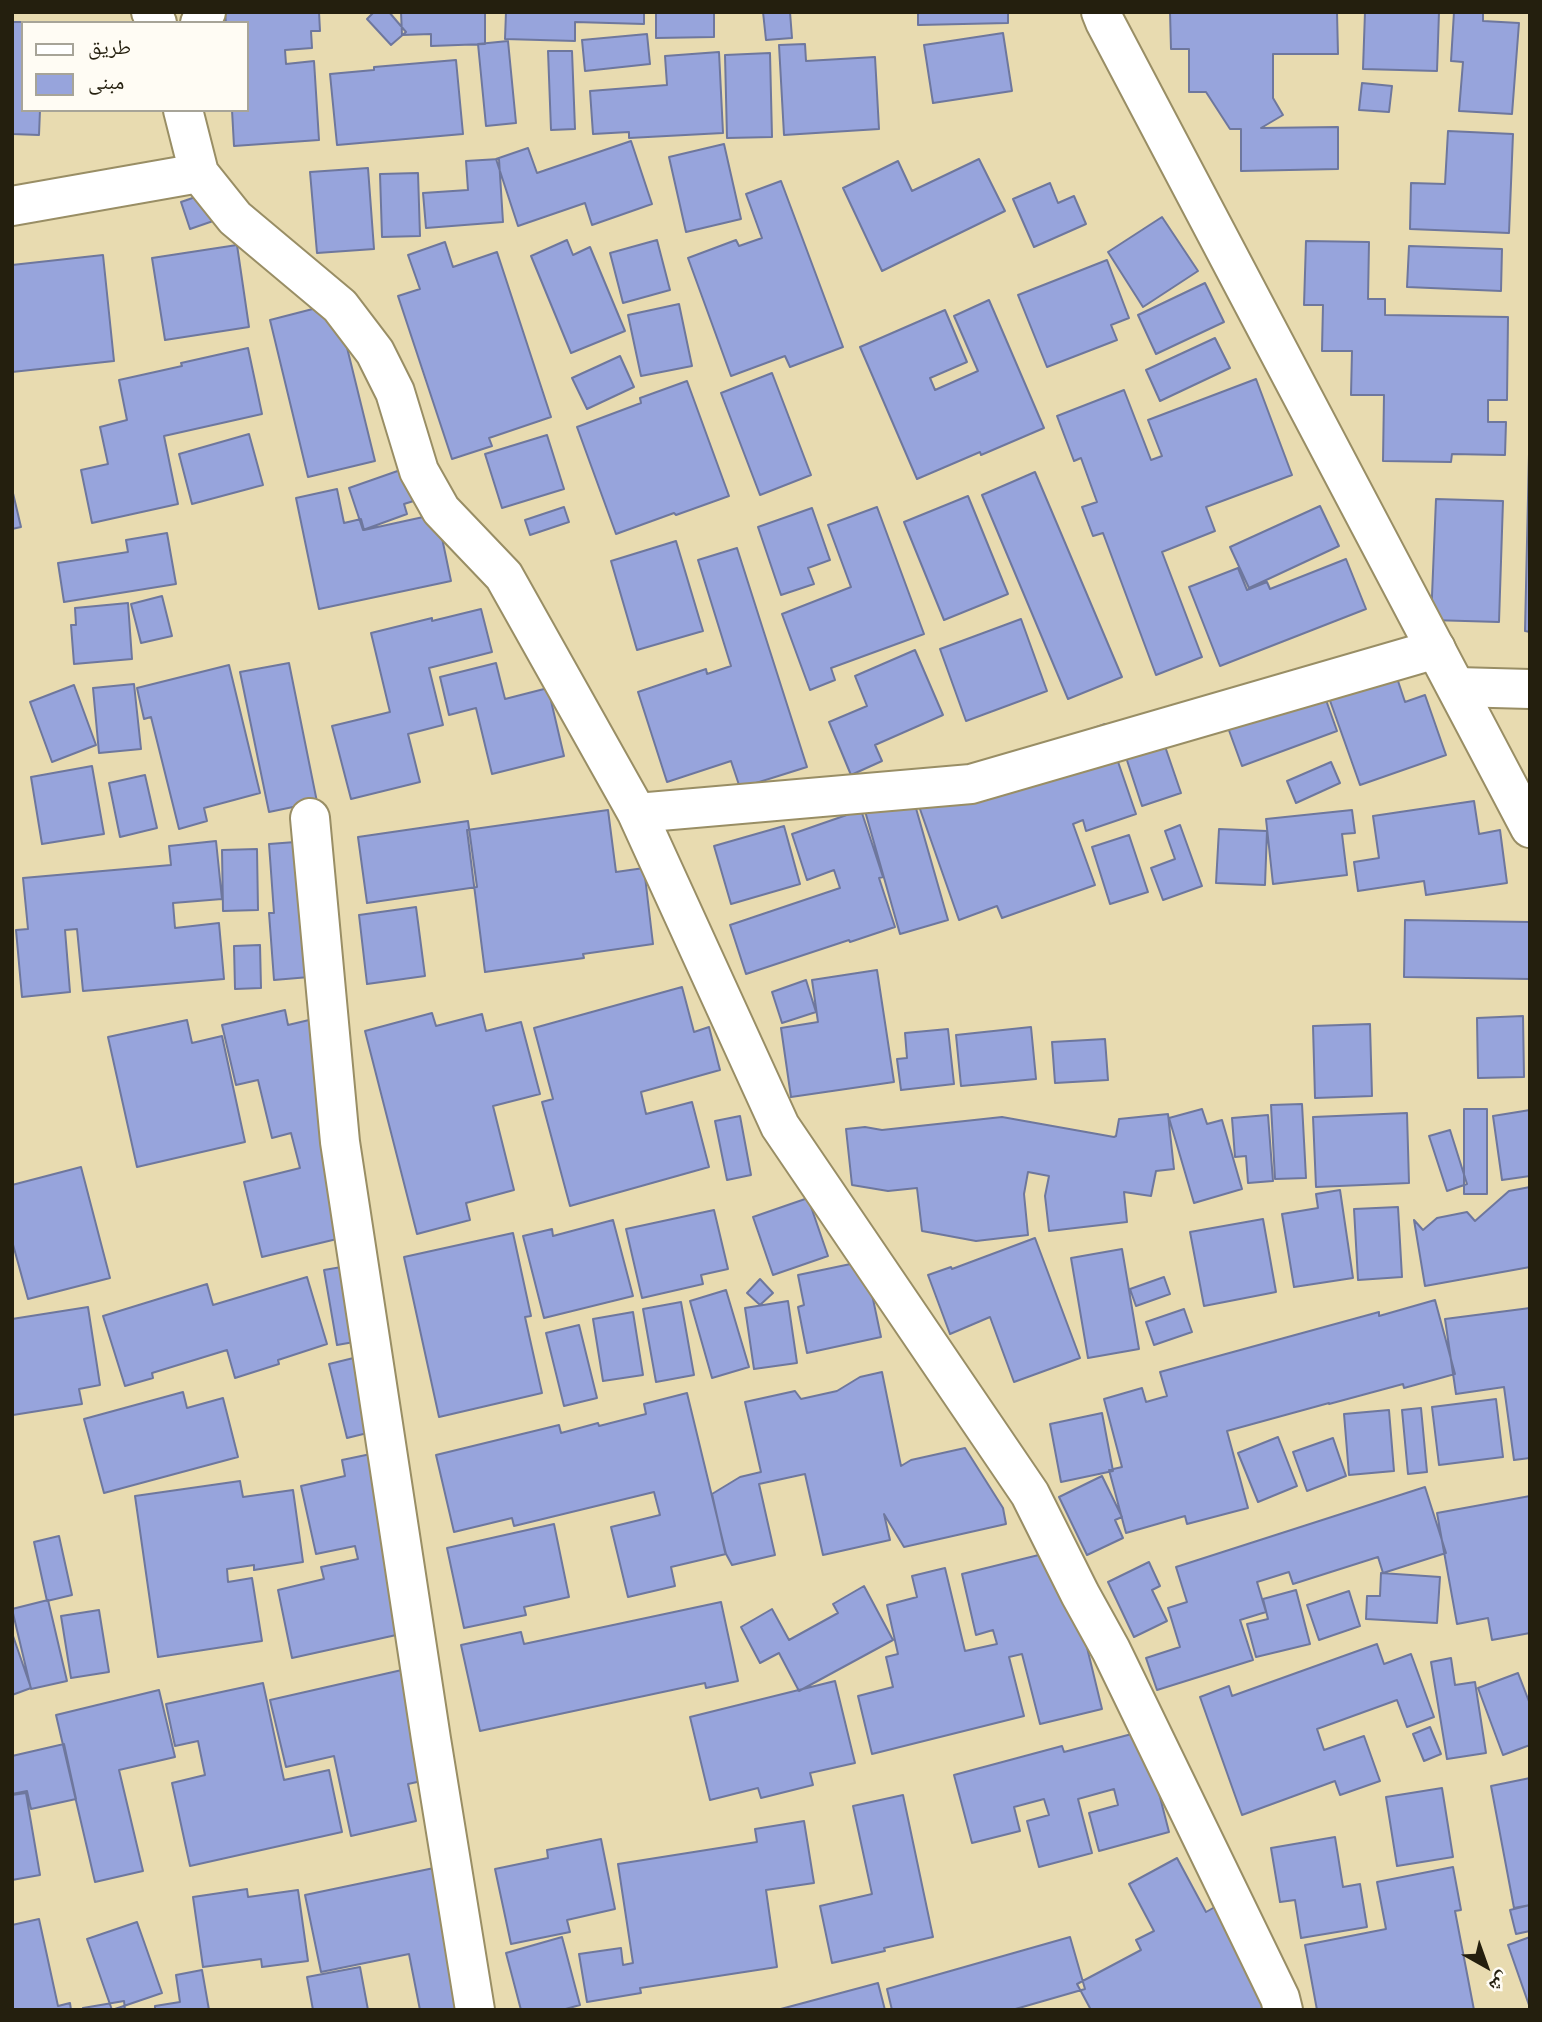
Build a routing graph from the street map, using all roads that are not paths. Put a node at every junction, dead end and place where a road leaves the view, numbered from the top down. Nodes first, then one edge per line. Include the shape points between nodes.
1 (1101, 12) edge
2 (184, 112) edge
3 (199, 173) junction
4 (12, 205) edge
5 (1436, 649) junction
6 (1457, 687) junction
7 (1530, 689) edge
8 (637, 813) junction
9 (310, 818) dead end
10 (1530, 828) edge
11 (475, 2010) edge
12 (1283, 2010) edge

1 - 5 street
2 - 3 street
3 - 4 street
3 - 8 street via 235,218 340,306 375,352 395,392 419,471 441,510 503,576
5 - 6 street
5 - 8 street via 971,784
6 - 7 street
6 - 10 street
8 - 12 street via 780,1126 1030,1494 1117,1662
9 - 11 street via 340,1142

